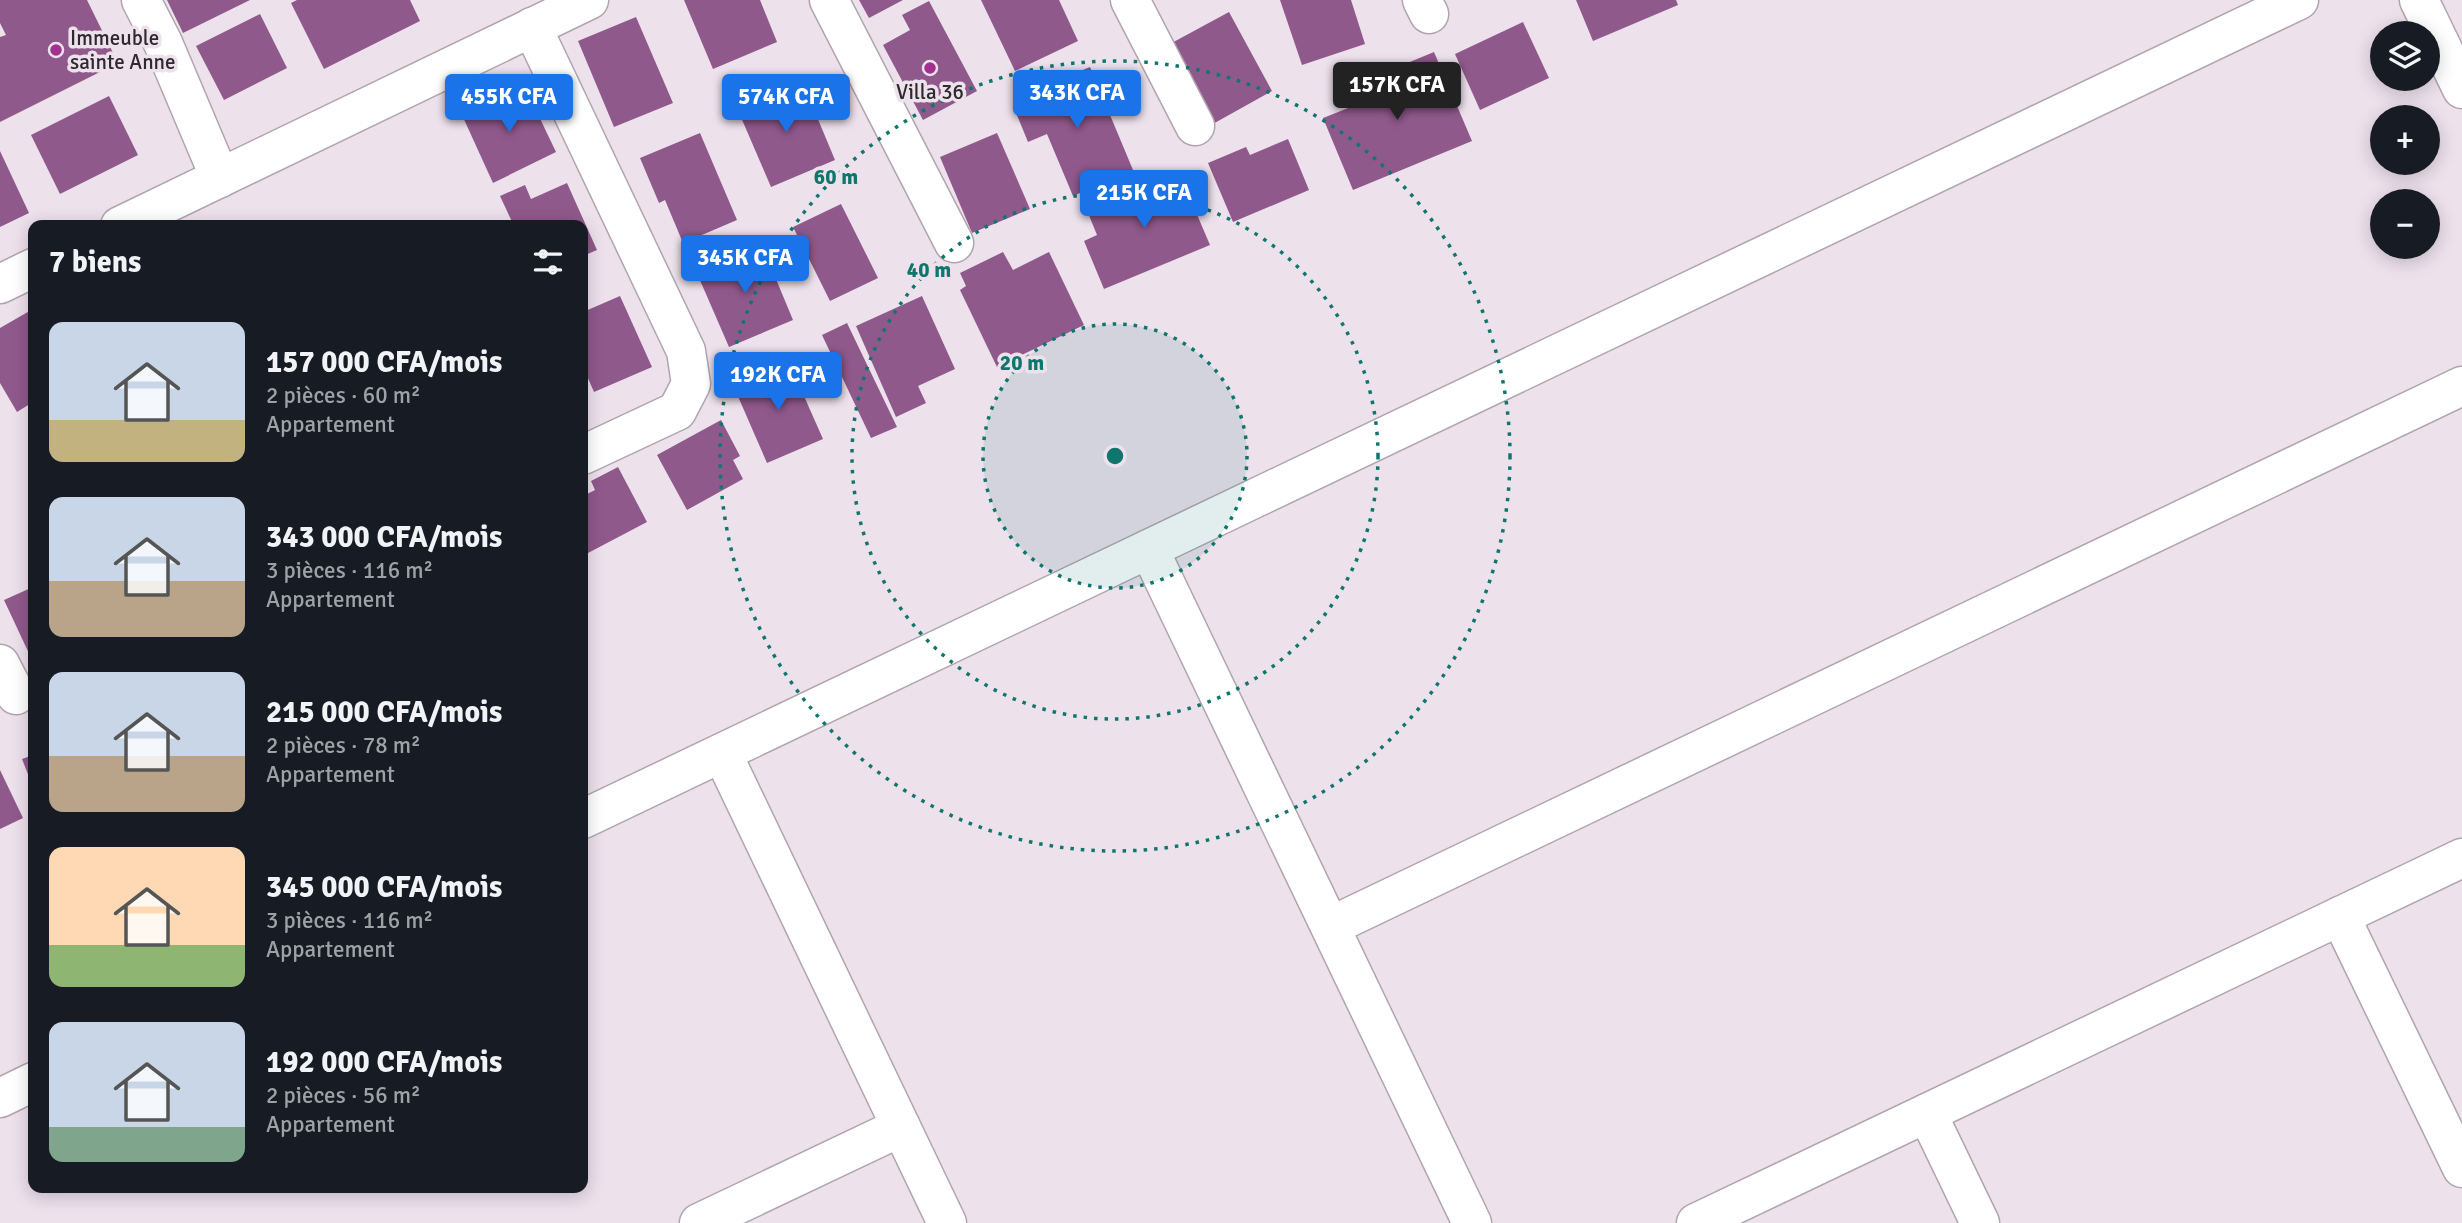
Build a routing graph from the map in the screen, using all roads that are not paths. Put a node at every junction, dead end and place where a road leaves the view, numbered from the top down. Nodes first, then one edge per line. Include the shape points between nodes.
1 (141, 0) edge
2 (589, 0) edge
3 (829, 0) edge
4 (1130, 0) edge
5 (2299, 0) edge
6 (2419, 0) edge
7 (532, 27) junction
8 (2462, 89) edge
9 (1195, 126) dead end
10 (220, 178) junction
11 (132, 220) edge
12 (954, 243) dead end
13 (28, 270) edge
14 (0, 284) edge
15 (2462, 386) edge
16 (588, 453) edge
17 (1149, 549) junction
18 (722, 753) junction
19 (588, 817) edge
20 (2462, 858) edge
21 (2340, 916) junction
22 (1331, 926) junction
23 (28, 1084) edge
24 (0, 1098) edge
25 (1927, 1113) junction
26 (901, 1127) junction
27 (2462, 1168) edge
28 (699, 1223) edge
29 (947, 1223) edge
30 (1472, 1223) edge
31 (1696, 1223) edge
32 (1980, 1223) edge

1 - 10 street
2 - 7 street
3 - 12 street
4 - 9 street
5 - 17 street
6 - 8 street
7 - 10 street
7 - 16 street via 686,351 691,384 677,411
10 - 11 street
13 - 14 street
15 - 22 street
17 - 18 street
17 - 22 street
18 - 19 street
18 - 26 street
20 - 21 street
21 - 25 street
21 - 27 street
22 - 30 street
23 - 24 street
25 - 31 street
25 - 32 street
26 - 28 street
26 - 29 street

